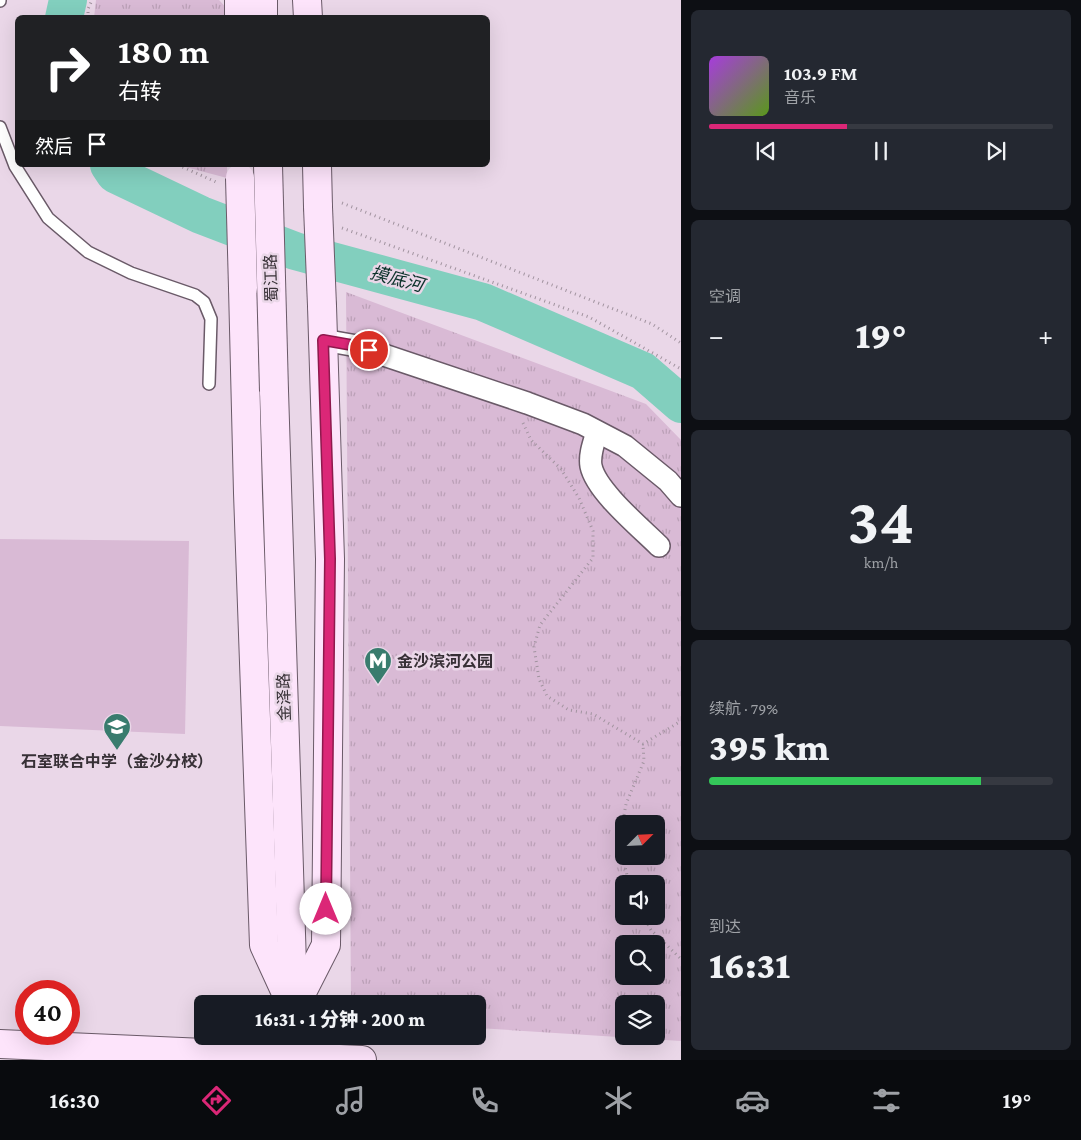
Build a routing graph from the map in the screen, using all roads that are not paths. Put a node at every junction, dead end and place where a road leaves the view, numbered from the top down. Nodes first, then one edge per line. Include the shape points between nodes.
1 (239, 0) edge
2 (263, 0) edge
3 (307, 0) edge
4 (239, 15) edge
5 (263, 15) edge
6 (308, 15) edge
7 (0, 127) edge
8 (15, 166) edge
9 (16, 167) edge
10 (268, 167) edge
11 (316, 167) edge
12 (232, 175) edge
13 (323, 340) junction
14 (209, 384) dead end
15 (274, 391) joint
16 (597, 432) junction
17 (681, 496) edge
18 (659, 546) dead end
19 (289, 995) edge
20 (294, 995) edge
21 (299, 995) edge
22 (0, 1044) edge
23 (290, 1051) edge
24 (362, 1060) edge

1 - 4 street
2 - 5 street
3 - 6 street
7 - 8 lane
9 - 14 lane via 48,218 88,252 131,273 195,295 204,302 211,319
10 - 15 street, 蜀江路, bridge
11 - 13 street, bridge
12 - 19 street, bridge via 243,288 264,945
13 - 16 street via 357,346 527,403
13 - 21 street via 330,559 326,945
15 - 20 street, 金泽路
16 - 17 street via 624,446 668,481
16 - 18 street via 591,466 600,486
22 - 23 street
23 - 24 street

